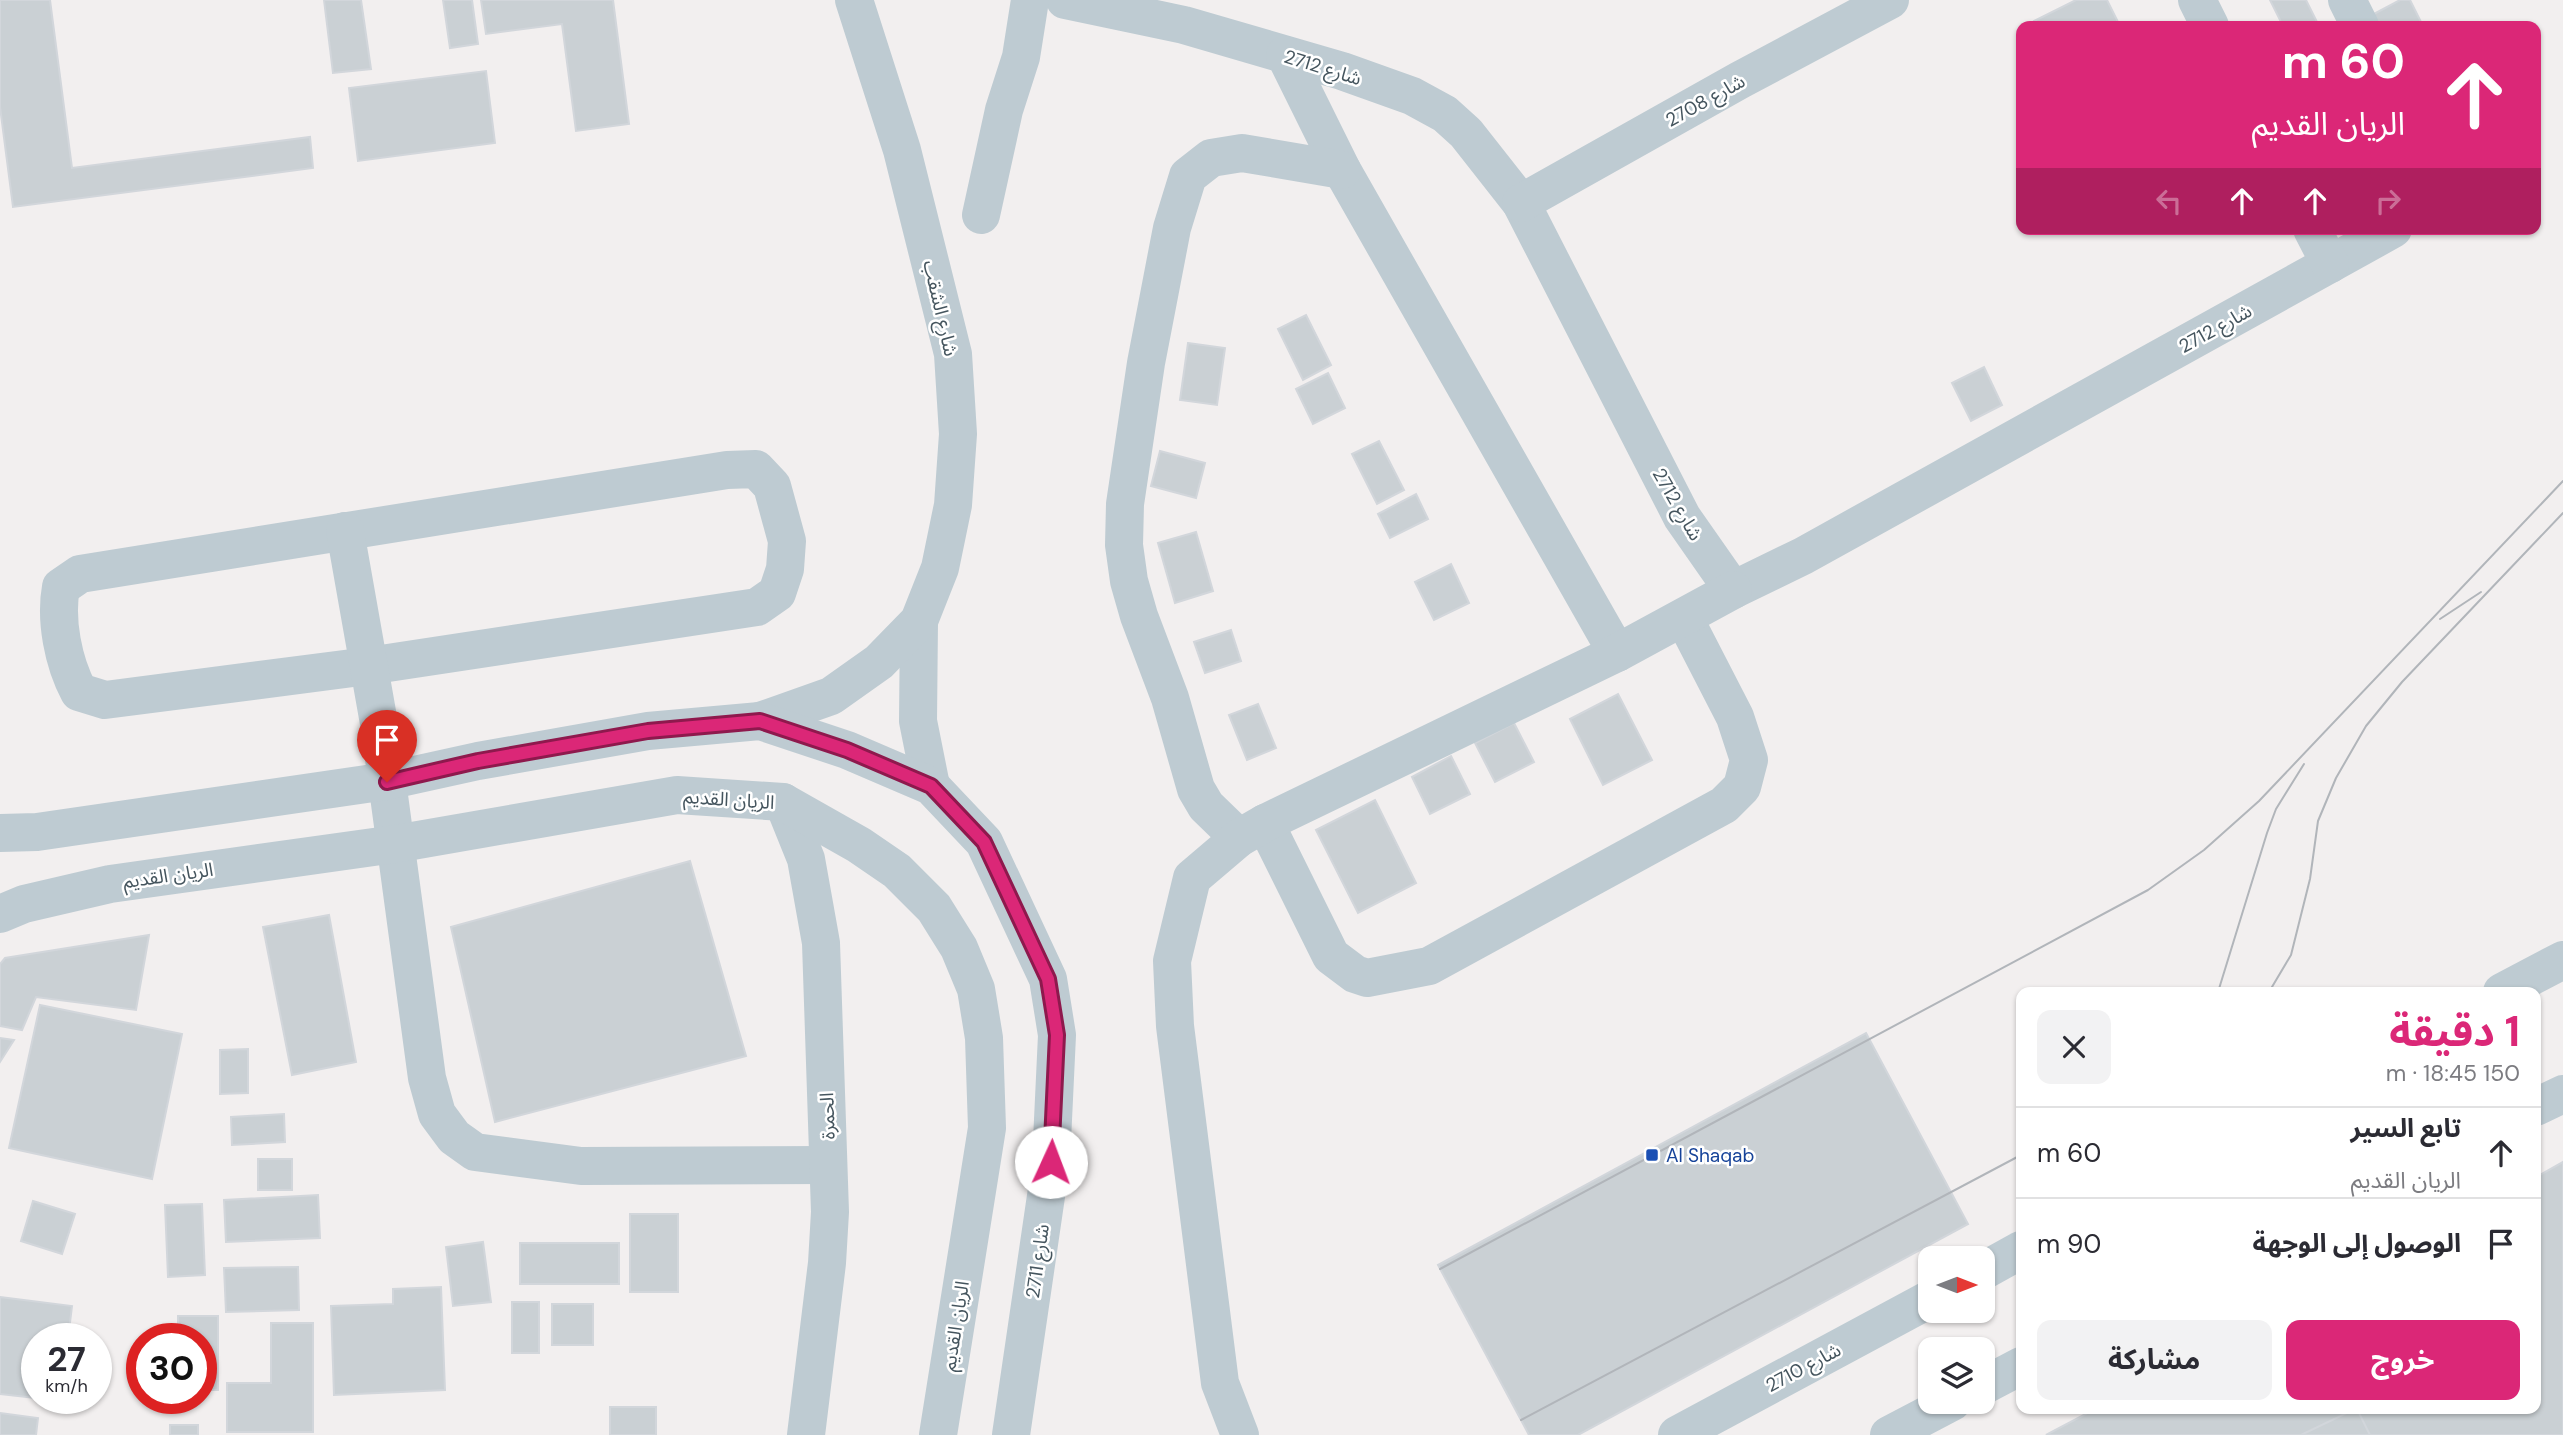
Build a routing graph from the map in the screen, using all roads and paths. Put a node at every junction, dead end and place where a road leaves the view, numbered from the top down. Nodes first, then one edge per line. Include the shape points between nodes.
1 (854, 0) edge
2 (1030, 0) edge
3 (1065, 0) edge
4 (1890, 0) edge
5 (2197, 0) edge
6 (2347, 0) edge
7 (2208, 21) edge
8 (2358, 21) edge
9 (1285, 55) junction
10 (1342, 170) junction
11 (1521, 203) junction
12 (981, 215) dead end
13 (2315, 235) edge
14 (2382, 235) edge
15 (2330, 264) junction
16 (345, 531) junction
17 (1733, 590) junction
18 (1684, 618) junction
19 (919, 621) junction
20 (1617, 653) junction
21 (368, 666) junction
22 (760, 721) junction
23 (387, 782) junction
24 (931, 786) junction
25 (783, 802) junction
26 (1252, 831) junction
27 (0, 832) edge
28 (396, 844) junction
29 (0, 914) edge
30 (2563, 960) edge
31 (2512, 987) edge
32 (2563, 1094) edge
33 (2541, 1105) edge
34 (828, 1165) junction
35 (2016, 1253) edge
36 (1995, 1264) edge
37 (1918, 1305) edge
38 (2016, 1369) edge
39 (1995, 1380) edge
40 (1220, 1383) junction
41 (1929, 1414) edge
42 (806, 1435) edge
43 (938, 1435) edge
44 (1011, 1435) edge
45 (1213, 1435) edge
46 (1240, 1435) edge
47 (1676, 1435) edge
48 (1889, 1435) edge

1 - 19 street, شارع الشقب via 902,150 953,354 957,434 953,505 940,568
2 - 12 street via 1021,57
3 - 9 street, شارع 2712 via 1184,25
4 - 11 street, شارع 2708
5 - 7 street
6 - 8 street
9 - 10 street
9 - 11 street, شارع 2712 via 1412,96 1445,114 1466,133
10 - 20 street
10 - 26 street via 1242,153 1211,158 1188,176 1172,228 1146,363 1125,504 1129,581 1196,789 1206,806
11 - 17 street, شارع 2712 via 1682,517
13 - 15 street
14 - 15 street, شارع 2712
15 - 17 street, شارع 2712 via 1803,556
16 - 21 street
16 - 21 street via 80,574 61,587 57,608 69,675 79,692 105,700
16 - 21 street via 756,469 772,486 787,541 777,593 757,607
17 - 18 street
18 - 20 street
18 - 26 street via 1735,717 1749,760 1742,787 1724,805 1429,966 1367,978 1331,956
19 - 22 street, شارع الشقب via 879,662 831,696
19 - 24 street, شارع الشقب via 918,721
20 - 26 street
21 - 23 street
22 - 23 street via 648,731
22 - 24 street via 847,750
23 - 27 street via 37,832
23 - 28 street
24 - 44 street, شارع 2711 via 984,842 1048,979 1057,1035 1051,1162
25 - 28 street, الريان القديم via 677,795
25 - 34 street, الحمرة via 806,859 821,943
25 - 43 street, الريان القديم via 897,871 934,908 959,948 976,989 984,1038 987,1128
26 - 40 street via 1192,878 1172,961 1175,1026
28 - 29 street, الريان القديم via 110,884
28 - 34 street via 427,1078 437,1114 454,1137 475,1152 581,1166
30 - 31 street
32 - 33 street
34 - 42 street, الحمرة via 827,1263
35 - 36 street
37 - 47 street, شارع 2710
38 - 39 street
40 - 45 street
40 - 46 street
41 - 48 street

